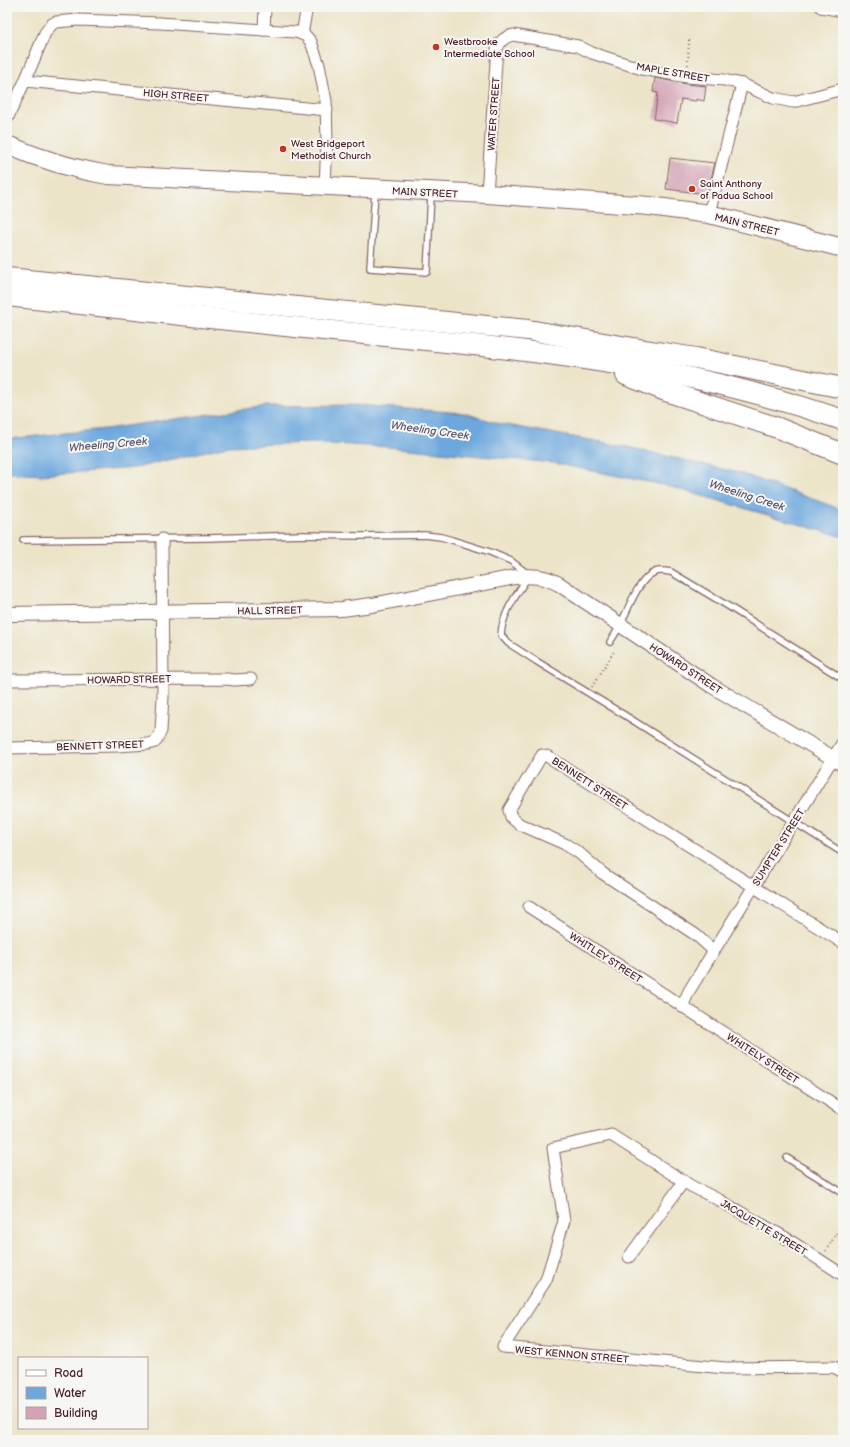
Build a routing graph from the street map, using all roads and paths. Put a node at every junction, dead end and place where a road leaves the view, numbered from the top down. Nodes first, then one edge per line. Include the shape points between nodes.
1 (265, 7) edge
2 (307, 7) edge
3 (821, 7) edge
4 (843, 11) edge
5 (264, 30) junction
6 (302, 34) junction
7 (506, 36) joint
8 (689, 40) dead end
9 (688, 57) dead end
10 (25, 81) junction
11 (742, 84) junction
12 (843, 89) edge
13 (327, 110) junction
14 (7, 119) edge
15 (7, 145) edge
16 (325, 186) junction
17 (375, 189) junction
18 (432, 192) junction
19 (487, 194) junction
20 (709, 214) junction
21 (843, 248) edge
22 (7, 278) edge
23 (7, 296) edge
24 (696, 358) junction
25 (587, 359) junction
26 (843, 388) edge
27 (843, 400) edge
28 (843, 420) edge
29 (843, 454) edge
30 (162, 539) junction
31 (23, 540) dead end
32 (529, 575) junction
33 (162, 611) junction
34 (7, 614) edge
35 (621, 625) junction
36 (610, 642) dead end
37 (616, 646) dead end
38 (163, 678) junction
39 (251, 679) dead end
40 (843, 679) edge
41 (7, 680) edge
42 (589, 693) junction
43 (843, 742) edge
44 (7, 748) edge
45 (838, 761) edge
46 (794, 822) junction
47 (843, 853) edge
48 (753, 886) junction
49 (529, 908) dead end
50 (843, 943) edge
51 (714, 951) junction
52 (682, 1007) junction
53 (843, 1110) edge
54 (787, 1158) dead end
55 (684, 1181) junction
56 (843, 1193) edge
57 (843, 1222) edge
58 (630, 1258) dead end
59 (820, 1260) junction
60 (843, 1274) edge
61 (839, 1369) edge

1 - 5 street
2 - 6 street
3 - 4 street
5 - 6 street
5 - 10 street via 62,20 52,24 45,33
6 - 13 street via 311,42 319,65
7 - 11 street, MAPLE STREET via 578,46 592,53 642,68
7 - 19 street, WATER STREET via 497,48
8 - 9 path
10 - 13 street, HIGH STREET
10 - 14 street
11 - 12 street, MAPLE STREET via 773,98 792,102
11 - 20 street
13 - 16 street
15 - 16 main road, MAIN STREET via 59,165 108,175
16 - 17 main road, MAIN STREET
17 - 18 main road, MAIN STREET
17 - 18 lane via 370,268 426,272
18 - 19 main road, MAIN STREET
19 - 20 main road, MAIN STREET via 649,206
20 - 21 main road, MAIN STREET
22 - 24 highway via 528,330
23 - 25 highway
24 - 26 highway
24 - 27 highway
25 - 28 highway via 734,388
25 - 29 highway
30 - 31 lane
30 - 32 lane via 302,535 430,536 490,552 511,561
30 - 33 street, BENNETT STREET
32 - 33 street, HALL STREET via 342,609
32 - 35 street, HOWARD STREET via 550,579
32 - 42 lane via 504,618 502,635 536,661
33 - 34 street, HALL STREET
33 - 38 street, BENNETT STREET
35 - 36 lane
35 - 40 lane via 632,599 648,576 656,571 671,572
35 - 45 street, HOWARD STREET via 712,686
37 - 42 path
38 - 39 street, HOWARD STREET
38 - 41 street, HOWARD STREET
38 - 44 street, BENNETT STREET via 161,731 155,742 117,746
42 - 46 lane
43 - 45 street, SUMPTER STREET
45 - 46 street, SUMPTER STREET
46 - 47 lane
46 - 48 street, SUMPTER STREET
48 - 50 street, BENNETT STREET
48 - 51 street, SUMPTER STREET
48 - 51 street, BENNETT STREET via 547,756 542,756 521,790 509,810 515,821 579,853 602,873 696,935
49 - 52 street, WHITLEY STREET
51 - 52 street, SUMPTER STREET
52 - 53 street, WHITELY STREET
54 - 56 lane
55 - 58 street
55 - 59 street, JACQUETTE STREET
55 - 61 street, WEST KENNON STREET via 611,1135 553,1148 564,1221 546,1280 504,1347 725,1368
57 - 59 path
59 - 60 street, JACQUETTE STREET

